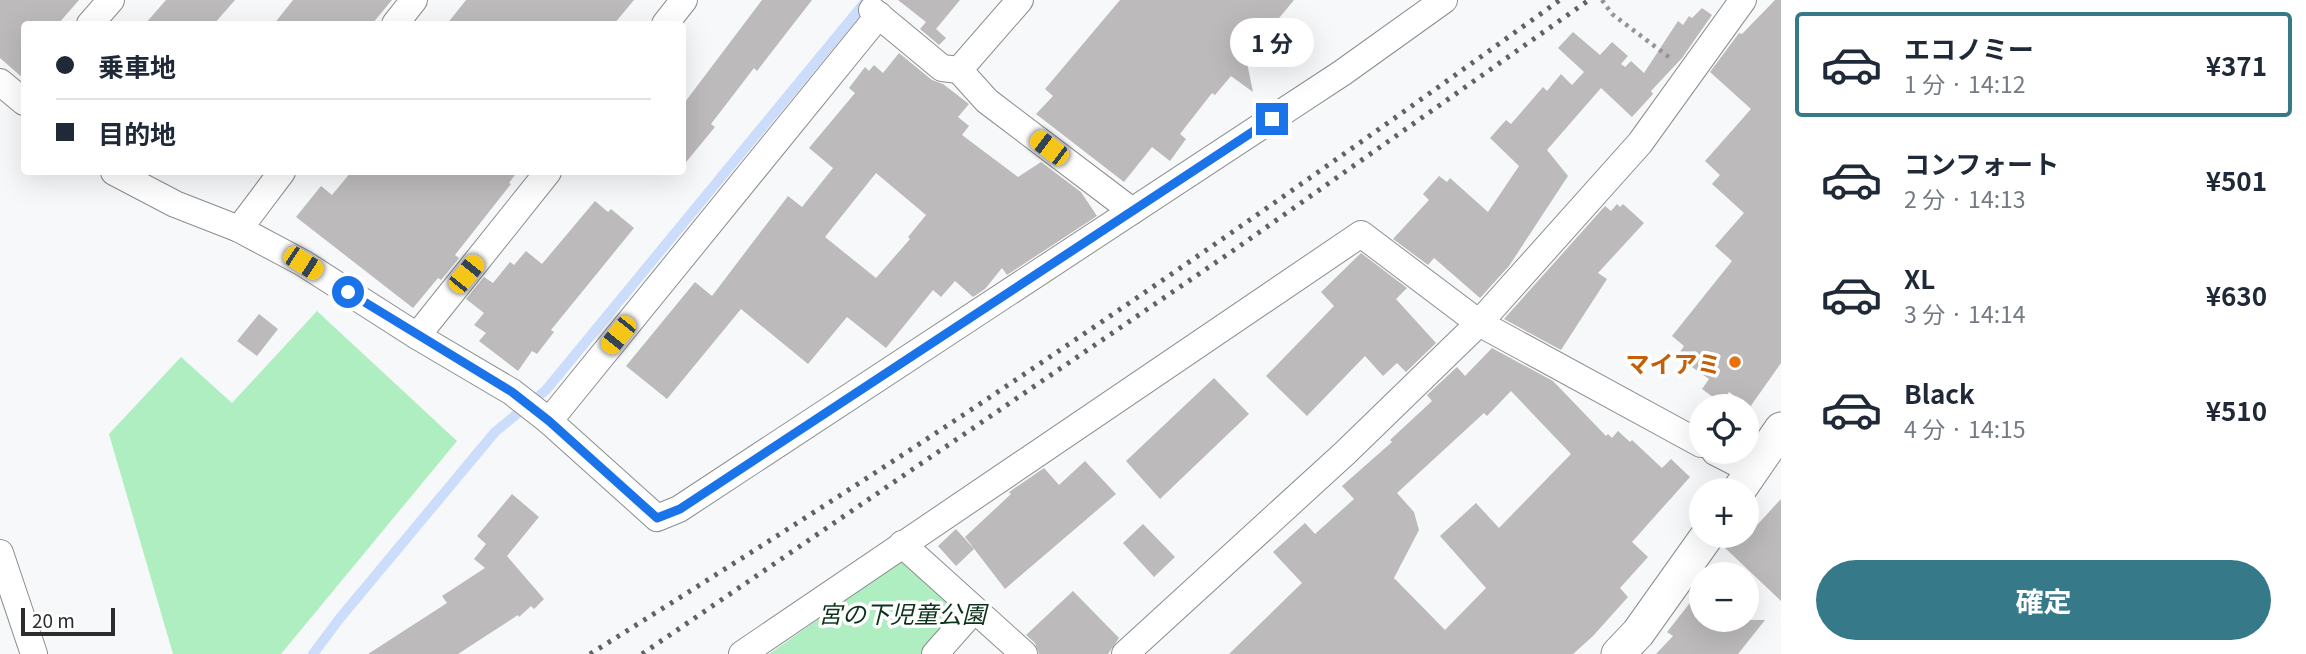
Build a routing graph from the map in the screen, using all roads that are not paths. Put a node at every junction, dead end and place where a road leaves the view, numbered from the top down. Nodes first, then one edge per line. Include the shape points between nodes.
1 (111, 0) edge
2 (414, 0) edge
3 (684, 0) edge
4 (1020, 0) edge
5 (1444, 0) edge
6 (1744, 0) edge
7 (93, 21) edge
8 (397, 21) edge
9 (667, 21) edge
10 (959, 70) junction
11 (0, 82) edge
12 (21, 99) edge
13 (120, 175) edge
14 (280, 175) edge
15 (546, 175) edge
16 (1132, 211) junction
17 (239, 229) junction
18 (1479, 323) junction
19 (417, 336) junction
20 (543, 417) junction
21 (1781, 429) edge
22 (1689, 437) edge
23 (1727, 464) edge
24 (1742, 478) edge
25 (1747, 478) edge
26 (902, 544) junction
27 (1698, 548) edge
28 (0, 553) edge
29 (974, 610) junction
30 (34, 654) edge
31 (743, 654) edge
32 (935, 654) edge
33 (1024, 654) edge
34 (1125, 654) edge
35 (1618, 654) edge

1 - 7 street
2 - 8 street
3 - 9 street
4 - 10 street
5 - 16 street
6 - 18 street via 1640,143
10 - 16 street via 987,101
10 - 20 street via 942,68 876,13
11 - 12 street
13 - 17 street via 175,204
14 - 17 street
15 - 19 street
16 - 20 street via 680,509 657,518
17 - 19 street via 303,263
18 - 22 street
18 - 26 street via 1361,233
18 - 34 street
19 - 20 street via 512,392
21 - 25 street
23 - 24 street
26 - 29 street
26 - 31 street
27 - 35 street
28 - 30 street
29 - 32 street
29 - 33 street

